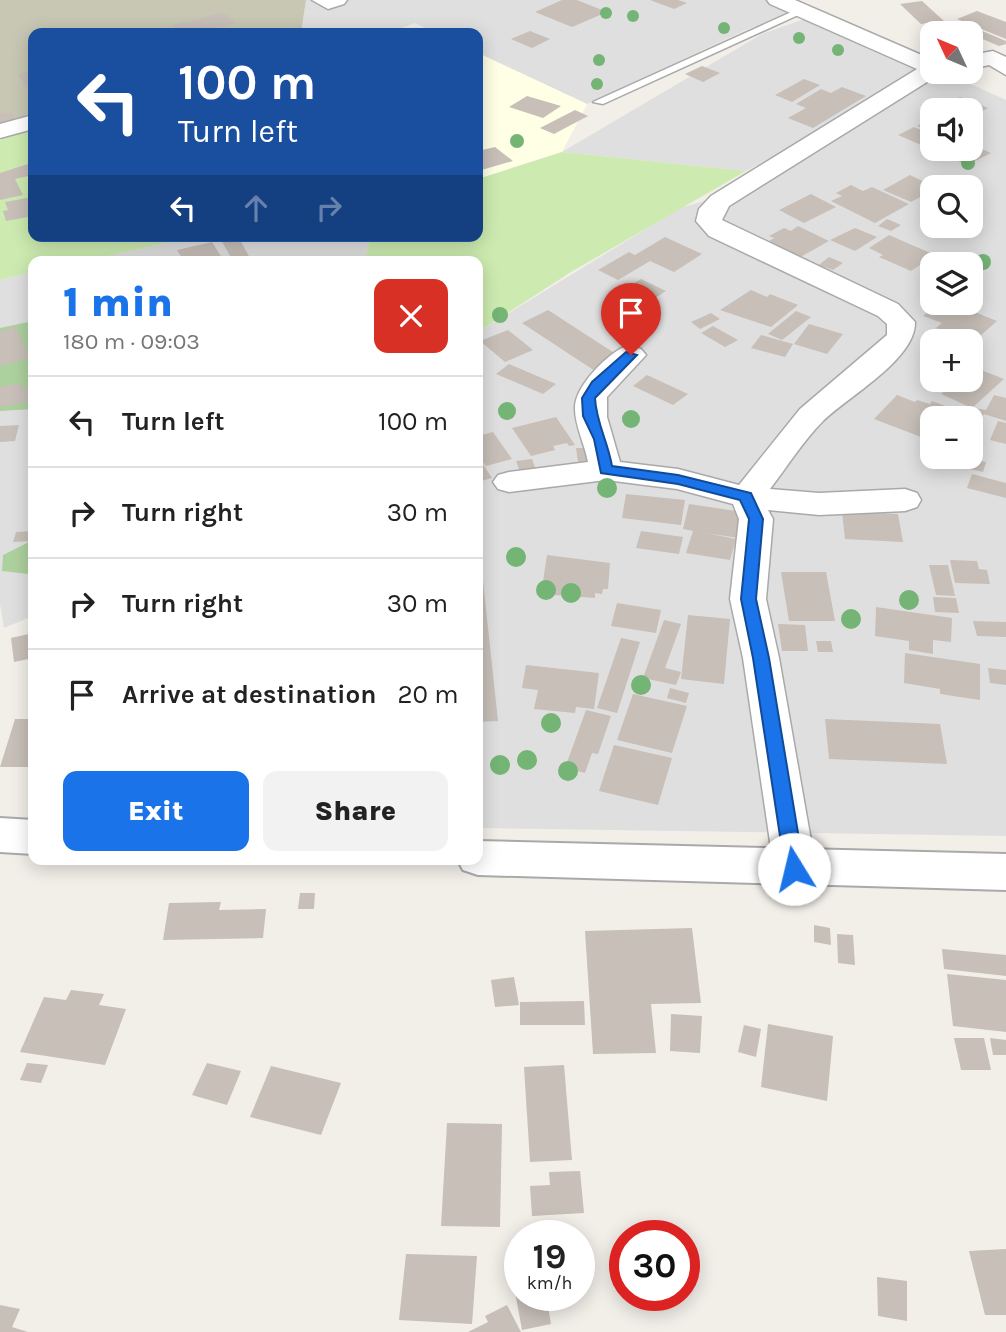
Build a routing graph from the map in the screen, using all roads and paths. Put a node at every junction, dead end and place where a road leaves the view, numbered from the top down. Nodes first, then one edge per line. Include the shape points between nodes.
1 (321, 0) edge
2 (337, 0) edge
3 (777, 0) edge
4 (802, 10) junction
5 (920, 63) edge
6 (920, 76) edge
7 (599, 103) dead end
8 (28, 123) edge
9 (0, 131) edge
10 (631, 355) dead end
11 (606, 470) junction
12 (509, 482) dead end
13 (746, 497) junction
14 (905, 500) dead end
15 (0, 835) edge
16 (28, 837) edge
17 (483, 859) edge
18 (794, 869) junction
19 (1006, 872) edge

1 - 2 street
3 - 4 street
4 - 5 street
4 - 7 lane
6 - 13 street via 712,209 709,222 718,230 888,310 901,322 895,345 811,416
8 - 9 street
10 - 11 street via 588,398
11 - 12 street
11 - 13 street via 678,479
13 - 14 street via 818,505
13 - 18 street via 756,519 748,599
15 - 16 street
17 - 18 street
18 - 19 street

